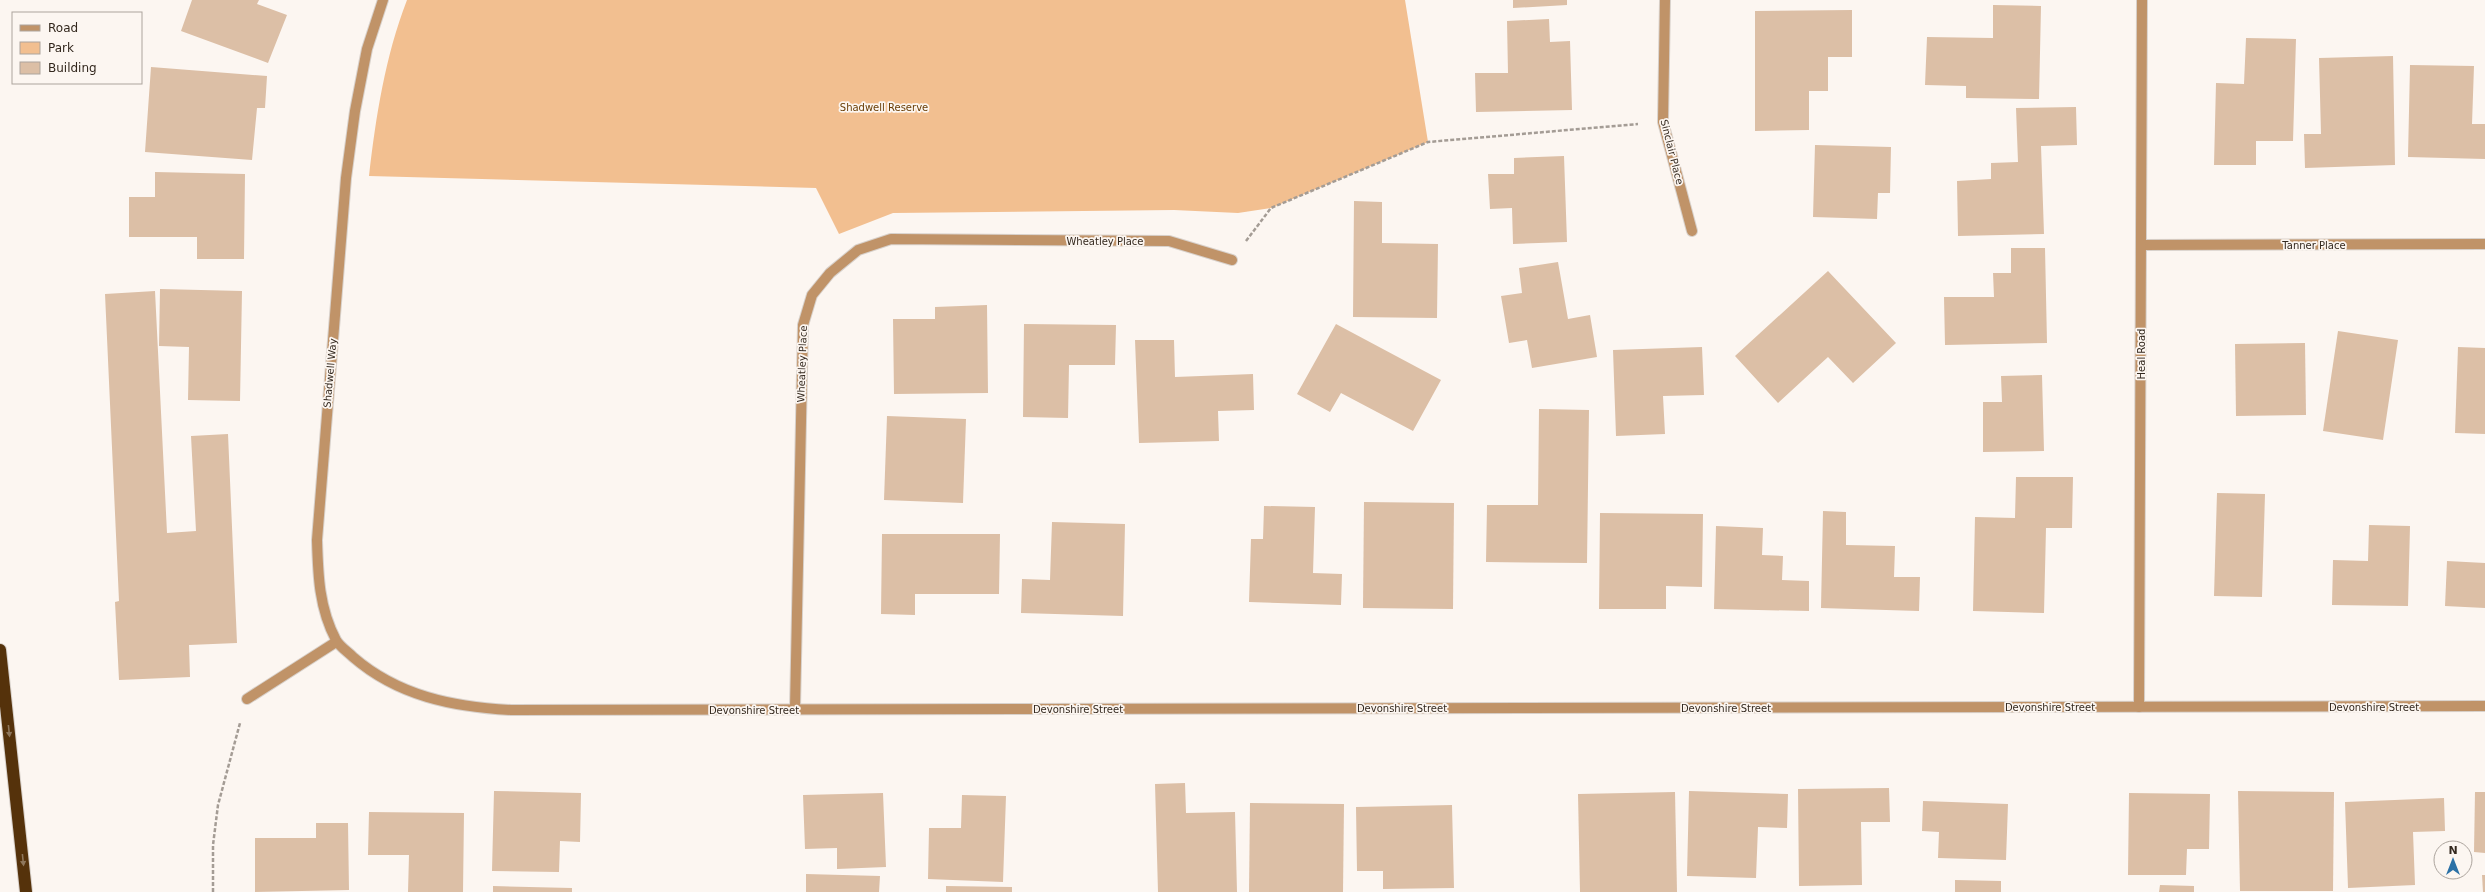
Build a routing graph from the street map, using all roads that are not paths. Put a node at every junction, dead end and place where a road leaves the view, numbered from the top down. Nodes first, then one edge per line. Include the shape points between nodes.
1 (383, 0) edge
2 (1665, 0) edge
3 (2142, 0) edge
4 (1692, 231) dead end
5 (2485, 244) edge
6 (2142, 245) junction
7 (1232, 260) road end
8 (336, 642) junction
9 (0, 650) edge
10 (247, 699) road end
11 (2485, 706) edge
12 (2139, 707) junction
13 (795, 710) junction
14 (26, 892) edge

1 - 8 street, Shadwell Way via 367,49 346,178 317,540 320,596
2 - 4 street, Sinclair Place via 1663,122
3 - 6 street, Heal Road
5 - 6 street, Tanner Place
6 - 12 street, Heal Road
7 - 13 street, Wheatley Place via 1169,241 891,239 858,250 830,273 812,295 802,325
8 - 10 street
8 - 13 street, Devonshire Street via 363,665 401,687 434,700 470,708
9 -> 14 highway
11 - 12 street, Devonshire Street
12 - 13 street, Devonshire Street

